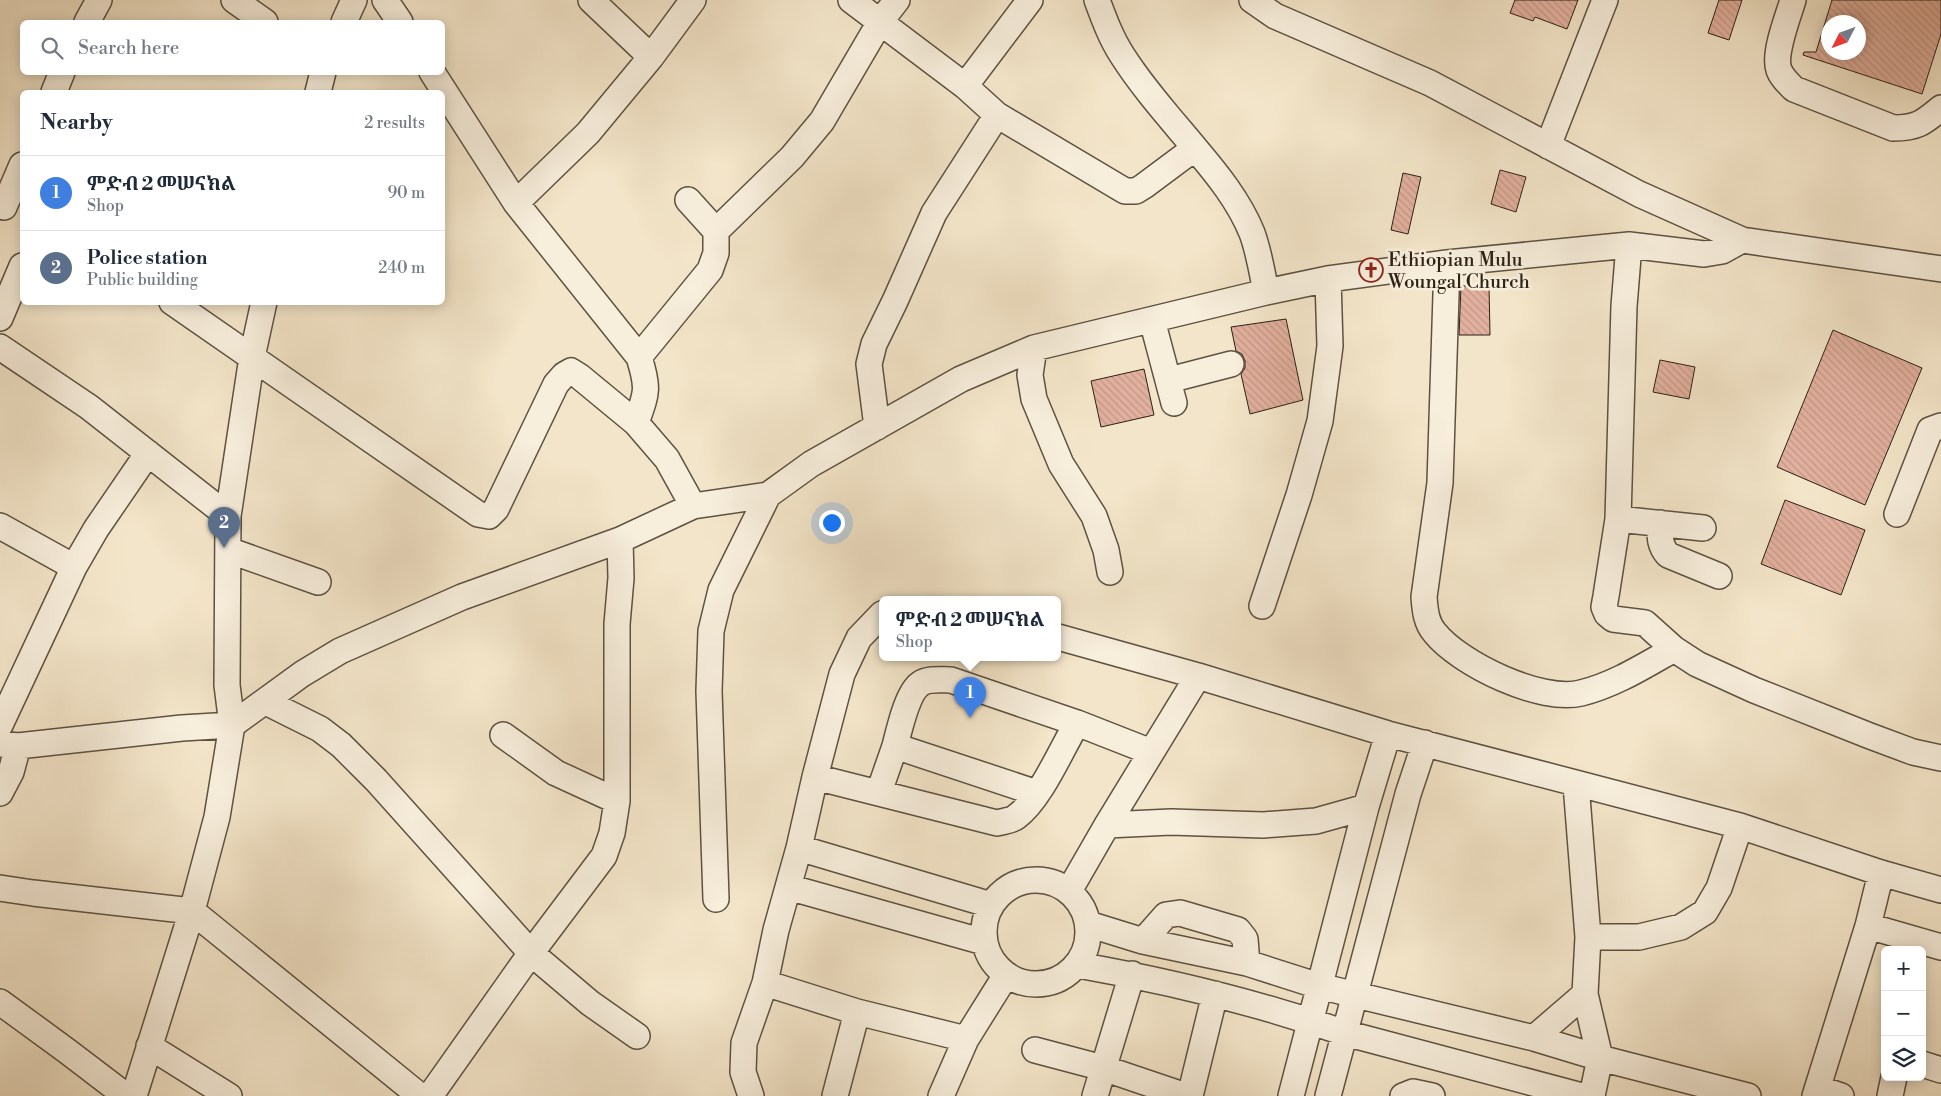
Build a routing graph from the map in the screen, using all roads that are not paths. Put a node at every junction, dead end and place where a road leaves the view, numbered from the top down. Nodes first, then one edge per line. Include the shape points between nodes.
1 (99, 0) edge
2 (234, 0) edge
3 (354, 0) edge
4 (385, 0) edge
5 (590, 0) edge
6 (693, 0) edge
7 (851, 0) edge
8 (897, 0) edge
9 (1030, 0) edge
10 (1097, 0) edge
11 (1252, 0) edge
12 (1605, 0) edge
13 (1793, 0) edge
14 (88, 20) edge
15 (262, 20) edge
16 (345, 20) edge
17 (399, 20) edge
18 (880, 22) junction
19 (651, 57) junction
20 (61, 75) edge
21 (322, 75) edge
22 (434, 75) edge
23 (965, 86) junction
24 (55, 90) edge
25 (318, 90) edge
26 (443, 90) edge
27 (445, 93) edge
28 (1941, 108) edge
29 (997, 115) junction
30 (1548, 146) junction
31 (1195, 148) junction
32 (20, 172) edge
33 (688, 200) dead end
34 (516, 203) junction
35 (9, 210) edge
36 (716, 232) junction
37 (1742, 240) junction
38 (1629, 245) junction
39 (1447, 263) junction
40 (1941, 269) edge
41 (20, 271) edge
42 (1328, 280) junction
43 (1266, 292) junction
44 (176, 305) edge
45 (263, 305) edge
46 (0, 318) edge
47 (1152, 320) junction
48 (0, 347) edge
49 (1034, 348) junction
50 (252, 357) junction
51 (638, 357) junction
52 (1231, 364) dead end
53 (636, 423) junction
54 (1941, 426) edge
55 (877, 427) junction
56 (148, 453) junction
57 (768, 495) junction
58 (693, 506) junction
59 (1897, 514) dead end
60 (228, 516) junction
61 (1618, 519) junction
62 (1660, 523) junction
63 (0, 526) edge
64 (1703, 528) dead end
65 (620, 540) junction
66 (228, 550) junction
67 (74, 567) junction
68 (1110, 572) dead end
69 (1718, 576) dead end
70 (318, 582) dead end
71 (1262, 606) dead end
72 (879, 617) edge
73 (1061, 638) edge
74 (1674, 650) junction
75 (1198, 676) junction
76 (266, 702) junction
77 (1077, 723) junction
78 (0, 725) edge
79 (232, 725) junction
80 (1388, 734) junction
81 (502, 735) dead end
82 (1425, 743) junction
83 (9, 745) edge
84 (895, 746) junction
85 (1151, 752) junction
86 (1941, 758) edge
87 (815, 777) junction
88 (1576, 784) junction
89 (879, 792) junction
90 (0, 793) edge
91 (1037, 793) junction
92 (617, 801) junction
93 (1366, 807) junction
94 (1107, 825) junction
95 (1740, 826) junction
96 (800, 848) junction
97 (1881, 873) junction
98 (788, 887) junction
99 (0, 888) edge
100 (1941, 890) edge
101 (1068, 891) junction
102 (716, 899) dead end
103 (991, 905) junction
104 (192, 911) junction
105 (1088, 924) junction
106 (1868, 926) junction
107 (1588, 937) junction
108 (1144, 941) junction
109 (984, 942) junction
110 (1941, 947) edge
111 (531, 953) junction
112 (1247, 963) junction
113 (1078, 966) junction
114 (1132, 974) junction
115 (1006, 975) junction
116 (765, 983) junction
117 (1319, 986) junction
118 (1215, 994) junction
119 (1584, 994) junction
120 (1356, 995) junction
121 (0, 1002) edge
122 (857, 1012) junction
123 (1311, 1021) junction
124 (1346, 1033) junction
125 (637, 1036) dead end
126 (1534, 1038) junction
127 (966, 1039) junction
128 (149, 1046) junction
129 (1035, 1050) dead end
130 (1600, 1058) junction
131 (1926, 1065) edge
132 (1103, 1068) junction
133 (1941, 1070) edge
134 (1893, 1081) edge
135 (1825, 1093) edge
136 (126, 1096) edge
137 (134, 1096) edge
138 (229, 1096) edge
139 (420, 1096) edge
140 (430, 1096) edge
141 (751, 1096) edge
142 (835, 1096) edge
143 (941, 1096) edge
144 (1095, 1096) edge
145 (1188, 1096) edge
146 (1291, 1096) edge
147 (1328, 1096) edge
148 (1403, 1096) edge
149 (1432, 1096) edge
150 (1582, 1096) edge
151 (1592, 1096) edge
152 (1748, 1096) edge
153 (1890, 1096) edge

1 - 14 street
2 - 15 street
3 - 16 street
4 - 17 street
5 - 19 street
6 - 19 street
7 - 18 street
8 - 18 street
9 - 23 street
10 - 31 street via 1121,54
11 - 30 street via 1276,16 1430,83
12 - 30 street
13 - 28 street via 1779,50 1778,68 1794,89 1893,128 1909,128
18 - 23 street
18 - 36 street via 822,121 792,157
19 - 34 street via 588,132
20 - 24 street
21 - 25 street
22 - 26 street
23 - 29 street
27 - 34 street
29 - 31 street via 1124,191 1136,191
29 - 55 street via 934,213 874,344 869,364
30 - 37 street via 1639,194
31 - 43 street via 1219,176 1251,231
32 - 35 street
33 - 36 street
34 - 51 street
36 - 51 street via 716,253 710,270
37 - 38 street via 1722,251 1704,254
37 - 40 street
38 - 39 street
38 - 61 street via 1624,306
39 - 42 street
39 - 74 street via 1440,482 1424,597 1426,616 1434,632 1454,651 1482,669 1555,695 1579,694 1609,684
41 - 46 street
42 - 43 street
42 - 71 street via 1330,346 1320,421
43 - 47 street
44 - 50 street
45 - 50 street
47 - 49 street
47 - 52 street via 1171,391
48 - 56 street via 89,407
49 - 55 street via 961,379
49 - 68 street via 1030,375 1034,399 1061,464 1094,516
50 - 53 street via 478,514 489,516 496,509 556,384 564,375 571,371 580,376
50 - 60 street
51 - 53 street via 646,379 646,396
53 - 58 street via 667,460
54 - 59 street via 1930,430
55 - 57 street via 811,464
56 - 60 street
56 - 67 street
57 - 58 street
57 - 102 street via 721,590 711,631 709,691
58 - 65 street
60 - 66 street
61 - 62 street
61 - 74 street via 1604,608 1613,619 1645,623
62 - 64 street
62 - 69 street via 1660,541 1668,555
63 - 67 street
65 - 76 street via 462,597 340,651 302,674
65 - 92 street
66 - 70 street
66 - 79 street via 227,685
67 - 78 street
72 - 87 street via 858,638 842,674
73 - 75 street
74 - 86 street via 1754,690 1913,752
75 - 80 street
75 - 85 street
76 - 79 street
76 - 111 street via 320,729 341,745
77 - 84 street via 951,680 931,680 919,684 910,697
77 - 85 street
77 - 91 street
79 - 83 street
79 - 104 street via 217,817
80 - 82 street
80 - 93 street
81 - 92 street via 556,773
82 - 88 street
82 - 120 street via 1408,794
83 - 90 street via 11,772
84 - 89 street
84 - 91 street
85 - 94 street
87 - 89 street
87 - 96 street
88 - 95 street
88 - 107 street
89 - 91 street via 997,823 1014,819
92 - 111 street via 604,856
93 - 94 street via 1316,821 1263,825 1171,822
93 - 117 street
94 - 101 street
95 - 97 street
95 - 107 street via 1719,888 1705,912 1681,927 1639,937
96 - 98 street
96 - 103 street
97 - 100 street
97 - 106 street
98 - 109 street
98 - 116 street
99 - 104 street
101 - 103 street via 1053,882 1035,879 1018,883 1002,892
101 - 105 street via 1082,905
103 - 109 street via 984,923
104 - 128 street
104 - 139 street
105 - 108 street
105 - 113 street via 1087,946
106 - 110 street
106 - 135 street
107 - 119 street
108 - 112 street
108 - 112 street via 1166,915 1180,913 1238,930 1245,939
109 - 115 street via 992,961
111 - 125 street via 590,1003
111 - 140 street
112 - 117 street
113 - 114 street
113 - 115 street via 1062,978 1044,985 1024,984
114 - 118 street
114 - 132 street
115 - 127 street
116 - 122 street
116 - 141 street via 744,1043 743,1072
117 - 120 street
117 - 123 street
118 - 123 street
118 - 145 street
119 - 126 street
119 - 130 street
120 - 124 street
120 - 126 street
121 - 136 street
122 - 127 street
122 - 142 street
123 - 124 street
123 - 146 street
124 - 147 street
124 - 150 street
126 - 130 street
127 - 143 street
128 - 137 street
128 - 138 street
129 - 132 street
130 - 151 street
130 - 152 street
131 - 133 street
132 - 144 street
132 - 145 street
134 - 153 street
148 - 149 street via 1413,1092

